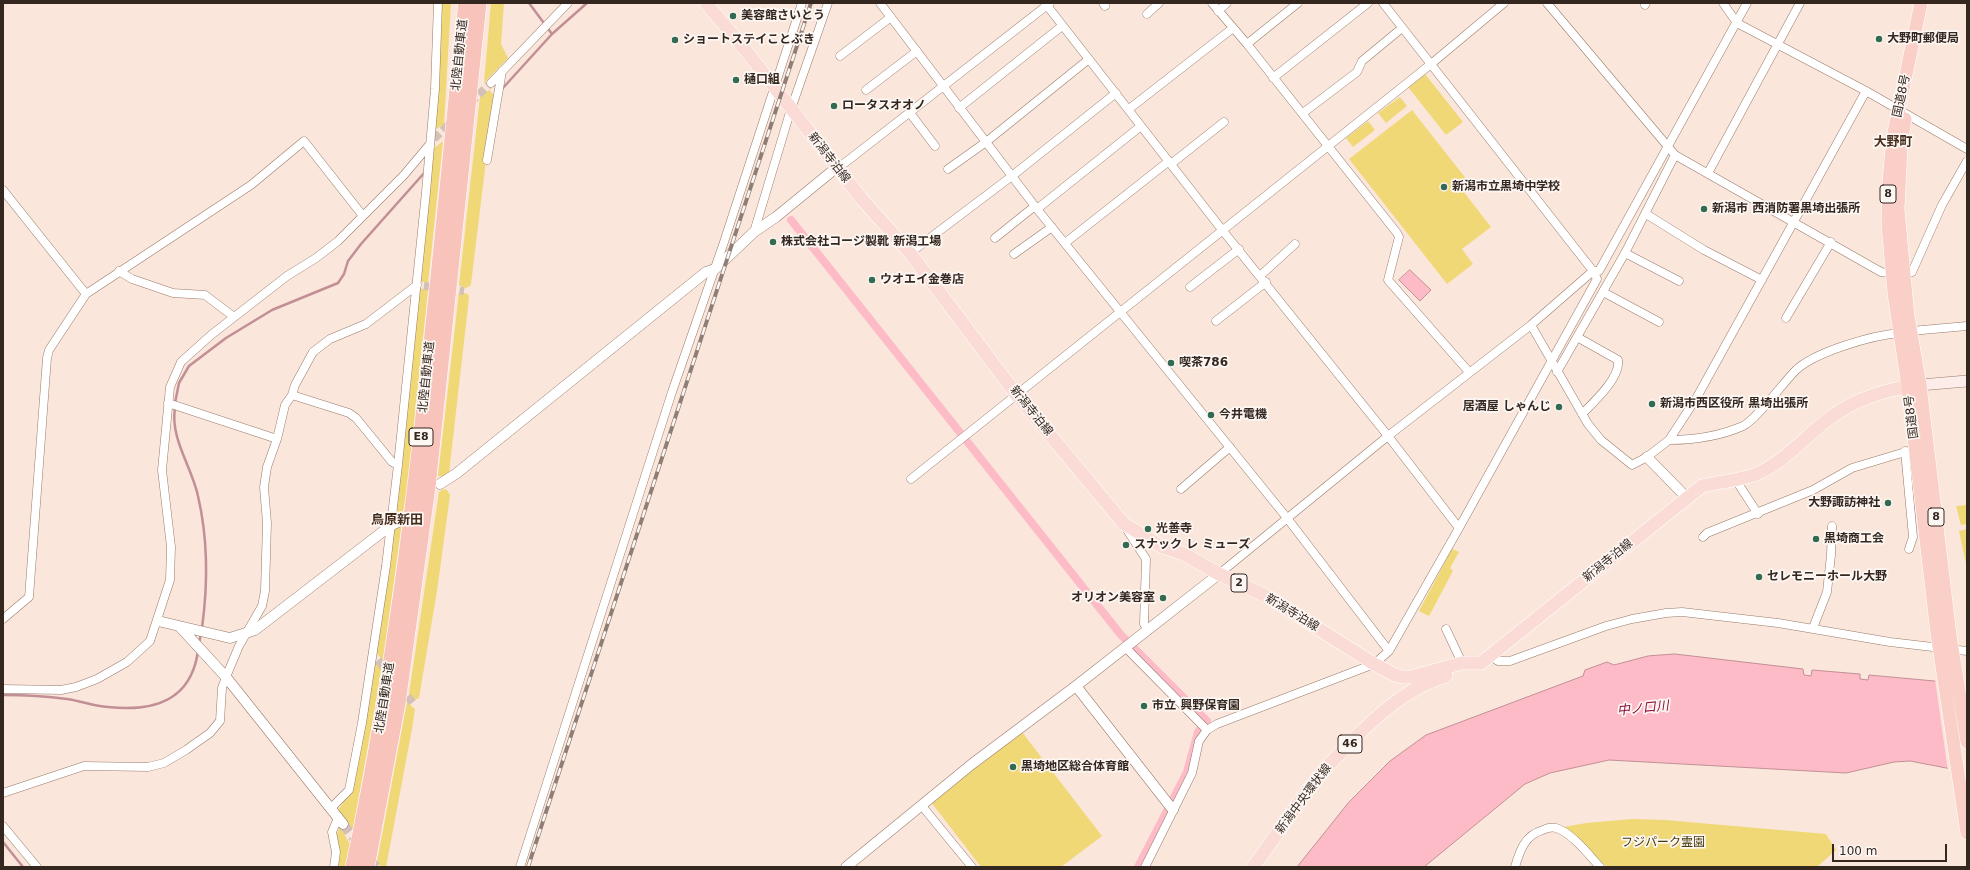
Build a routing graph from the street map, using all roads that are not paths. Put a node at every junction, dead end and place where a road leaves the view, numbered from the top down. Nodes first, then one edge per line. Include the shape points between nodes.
1 (438, 3) edge
2 (466, 3) edge
3 (479, 3) edge
4 (568, 3) edge
5 (706, 3) edge
6 (802, 3) edge
7 (828, 3) edge
8 (880, 3) edge
9 (1159, 3) edge
10 (1212, 3) edge
11 (1228, 3) edge
12 (1298, 3) edge
13 (1368, 3) edge
14 (1383, 3) edge
15 (1504, 3) edge
16 (1547, 3) edge
17 (1723, 3) edge
18 (1747, 3) edge
19 (1800, 3) edge
20 (1921, 3) edge
21 (1930, 3) edge
22 (1048, 4) edge
23 (1218, 10) junction
24 (1147, 14) dead end
25 (891, 17) junction
26 (1736, 23) junction
27 (1062, 26) junction
28 (1233, 28) junction
29 (1402, 28) junction
30 (1247, 44) junction
31 (1777, 45) junction
32 (917, 51) junction
33 (840, 56) dead end
34 (1088, 59) junction
35 (1431, 64) junction
36 (502, 71) junction
37 (1273, 78) junction
38 (491, 83) tunnel mouth
39 (945, 86) junction
40 (774, 87) junction
41 (866, 90) dead end
42 (1866, 92) junction
43 (1116, 93) junction
44 (959, 108) junction
45 (791, 109) junction
46 (1129, 109) junction
47 (910, 113) junction
48 (1903, 113) junction
49 (1303, 114) junction
50 (1224, 122) dead end
51 (1141, 126) junction
52 (432, 142) junction
53 (986, 142) junction
54 (935, 146) dead end
55 (1328, 146) junction
56 (1667, 147) junction
57 (1967, 149) edge
58 (1675, 155) junction
59 (487, 160) dead end
60 (1967, 161) edge
61 (1170, 162) junction
62 (836, 168) junction
63 (948, 169) dead end
64 (1708, 174) junction
65 (1012, 176) junction
66 (3, 190) edge
67 (1036, 208) junction
68 (1646, 214) junction
69 (363, 216) junction
70 (1794, 222) junction
71 (1052, 227) junction
72 (1223, 230) junction
73 (754, 232) junction
74 (995, 238) dead end
75 (1831, 242) junction
76 (1065, 243) junction
77 (1295, 244) dead end
78 (1239, 249) junction
79 (910, 253) junction
80 (1626, 253) junction
81 (1014, 254) dead end
82 (715, 269) junction
83 (119, 271) junction
84 (1593, 271) junction
85 (1898, 274) junction
86 (1261, 275) junction
87 (1762, 280) junction
88 (1679, 281) dead end
89 (1266, 282) junction
90 (420, 285) junction
91 (1190, 287) dead end
92 (1603, 292) junction
93 (86, 294) junction
94 (1120, 313) junction
95 (234, 317) junction
96 (1786, 318) dead end
97 (1216, 321) dead end
98 (1659, 322) dead end
99 (1531, 325) junction
100 (1967, 326) edge
101 (1905, 332) junction
102 (1577, 337) junction
103 (1551, 360) junction
104 (1469, 372) junction
105 (1557, 372) junction
106 (1967, 381) edge
107 (1914, 386) junction
108 (1016, 394) junction
109 (292, 395) junction
110 (168, 403) junction
111 (1582, 414) junction
112 (1388, 436) junction
113 (277, 440) junction
114 (1669, 440) junction
115 (1230, 447) junction
116 (1910, 450) junction
117 (1647, 457) junction
118 (398, 465) junction
119 (911, 479) dead end
120 (1740, 479) junction
121 (440, 484) dead end
122 (1180, 489) dead end
123 (1686, 497) junction
124 (1758, 514) junction
125 (1287, 518) junction
126 (400, 520) dead end
127 (1124, 524) junction
128 (390, 526) junction
129 (1832, 526) dead end
130 (1459, 528) junction
131 (1703, 537) dead end
132 (1909, 549) dead end
133 (1219, 574) junction
134 (3, 619) edge
135 (158, 621) junction
136 (180, 626) junction
137 (1813, 628) junction
138 (1148, 629) junction
139 (1446, 629) dead end
140 (246, 632) junction
141 (1125, 647) junction
142 (1389, 651) junction
143 (1967, 651) edge
144 (1940, 653) junction
145 (1954, 655) junction
146 (1486, 660) junction
147 (1462, 663) junction
148 (1374, 664) junction
149 (226, 677) junction
150 (1076, 686) junction
151 (3, 689) edge
152 (1207, 730) junction
153 (1967, 742) edge
154 (3, 793) edge
155 (922, 806) junction
156 (330, 809) junction
157 (1174, 810) junction
158 (341, 821) joint
159 (3, 826) edge
160 (1966, 828) edge
161 (37, 867) edge
162 (334, 867) edge
163 (354, 867) edge
164 (367, 867) edge
165 (520, 867) edge
166 (846, 867) edge
167 (972, 867) edge
168 (1145, 867) edge
169 (1253, 867) edge
170 (1515, 867) edge
171 (1600, 867) edge

1 - 52 street
2 - 163 highway, 北陸自動車道 / E8 via 407,546 385,702
3 - 164 highway, 北陸自動車道 / E8 via 442,370 420,550 398,703
4 - 36 street
5 - 40 main road, 新潟寺泊線 / 2
6 - 40 street
7 - 45 street
8 - 25 street
9 - 24 street
10 - 23 street
11 - 23 street
12 - 30 street
13 - 37 street
14 - 29 street
15 - 35 street
16 - 56 street
17 - 26 street
18 - 26 street
19 - 31 street
20 - 48 highway, 国道8号 / 8
21 - 48 highway, 国道8号 / 8
22 - 27 street
22 - 39 street
23 - 28 street
25 - 32 street
25 - 33 street
26 - 31 street
26 - 56 street
27 - 34 street
27 - 44 street
28 - 30 street
28 - 46 street
29 - 35 street
29 - 49 street via 1362,61 1357,72
30 - 37 street
31 - 42 street
31 - 64 street
32 - 39 street
32 - 41 street
34 - 43 street
34 - 53 street
35 - 55 street
35 - 84 street
36 - 38 street
36 - 59 street
37 - 49 street
39 - 44 street
39 - 47 street
40 - 45 main road, 新潟寺泊線 / 2
40 - 82 street
42 - 48 street
42 - 70 street
43 - 46 street
43 - 65 street
44 - 53 street
45 - 62 main road, 新潟寺泊線 / 2
45 - 73 street
46 - 51 street
47 - 54 street
47 - 62 street
48 - 57 street
48 - 85 highway, 国道8号 / 8 via 1893,137 1889,182 1888,224
49 - 55 street
50 - 61 street
51 - 61 street
51 - 67 street
52 - 69 street via 404,175
52 - 90 street
53 - 63 street
53 - 65 street
55 - 72 street
55 - 104 street via 1399,237 1388,280
56 - 58 street
56 - 84 street via 1599,271
58 - 64 street
58 - 68 street
60 - 85 street via 1942,205 1915,268 1909,275
61 - 72 street
61 - 76 street
62 - 73 street
62 - 79 main road, 新潟寺泊線 / 2
64 - 70 street
65 - 67 street
65 - 79 street
66 - 93 street
67 - 71 street
67 - 74 street
68 - 80 street
68 - 87 street via 1704,250
69 - 83 street via 304,141 251,185
69 - 95 street via 338,241
70 - 75 street
70 - 87 street
71 - 76 street
71 - 81 street
72 - 78 street
72 - 94 street
73 - 82 street
75 - 85 street via 1881,272
75 - 96 street
76 - 94 street
77 - 86 street
78 - 86 street
78 - 91 street
79 - 108 main road, 新潟寺泊線 / 2
80 - 88 street
80 - 92 street
82 - 121 street via 706,272
82 - 165 street via 672,392
83 - 93 street
83 - 95 street via 132,279 173,293 205,296
84 - 99 street
84 - 103 street via 1597,279
85 - 101 highway, 国道8号 / 8
86 - 89 street
87 - 114 street via 1697,397
89 - 97 street
89 - 112 street
90 - 109 street via 366,324 330,339 313,352
90 - 118 street
92 - 98 street
92 - 102 street
93 - 134 street via 49,350 29,597
94 - 108 street
94 - 115 street
95 - 110 street via 181,362 170,387
99 - 103 street
99 - 104 street
100 - 101 street
101 - 107 highway, 国道8号 / 8
101 - 114 street via 1849,344 1797,369 1744,425 1709,436
102 - 105 street
102 - 111 street via 1618,360 1619,364 1607,387
103 - 105 street
103 - 130 street
104 - 112 street
105 - 111 street
106 - 107 main road
107 - 116 highway, 国道8号 / 8
107 - 120 main road, 新潟寺泊線 via 1868,396 1846,407 1776,464
107 - 145 highway, 国道8号 / 8
108 - 119 street
108 - 127 main road, 新潟寺泊線 / 2
109 - 113 street via 285,405
109 - 118 street via 349,412 392,462
110 - 113 street
110 - 135 street via 162,470 171,547 170,580
111 - 117 street via 1601,440 1632,465
112 - 125 street
112 - 130 street
113 - 140 street via 267,467 264,487 267,523 265,592 262,606
114 - 117 street
115 - 122 street
115 - 125 street
116 - 124 street via 1852,468 1813,490
116 - 132 street via 1913,537
116 - 144 highway, 国道8号 / 8
117 - 123 street
118 - 128 street
120 - 123 main road, 新潟寺泊線 via 1702,486
120 - 124 street via 1739,485
123 - 146 main road, 新潟寺泊線
124 - 131 street via 1707,533
125 - 133 street
125 - 142 street
126 - 128 street
127 - 133 main road, 新潟寺泊線 / 2 via 1163,547 1184,554
127 - 138 street via 1146,558 1144,624
128 - 140 street via 255,630
128 - 156 street via 362,723 349,790
129 - 137 street via 1827,592
130 - 142 street
133 - 138 street
133 - 148 main road, 新潟寺泊線 / 2 via 1270,598
135 - 136 street
135 - 151 street via 150,641 140,652 96,679 61,690
136 - 140 street via 230,638
136 - 149 street
137 - 144 street
137 - 146 street via 1711,615 1666,613 1632,618 1606,626 1510,662
138 - 141 street
139 - 147 street
140 - 149 street
141 - 150 street
141 - 152 street
142 - 148 street
143 - 145 street
144 - 145 street
144 - 160 highway, 国道8号 / 8
145 - 153 highway, 国道8号 / 8
146 - 147 main road, 新潟寺泊線 / 2
146 - 169 main road, 新潟中央環状線 / 46 via 1415,688 1376,718 1335,758 1308,790
147 - 148 main road, 新潟寺泊線 / 2 via 1403,677
148 - 152 street
149 - 154 street via 222,688 220,721 210,733 164,762 148,767 84,766
149 - 156 street
150 - 155 street via 972,764
150 - 157 street
152 - 157 street via 1199,741 1192,773
155 - 166 street
155 - 167 street
156 - 158 street
157 - 168 street
158 - 162 street via 332,832 336,852
159 - 161 street
170 - 171 street via 1526,839 1535,832 1555,828 1566,833

